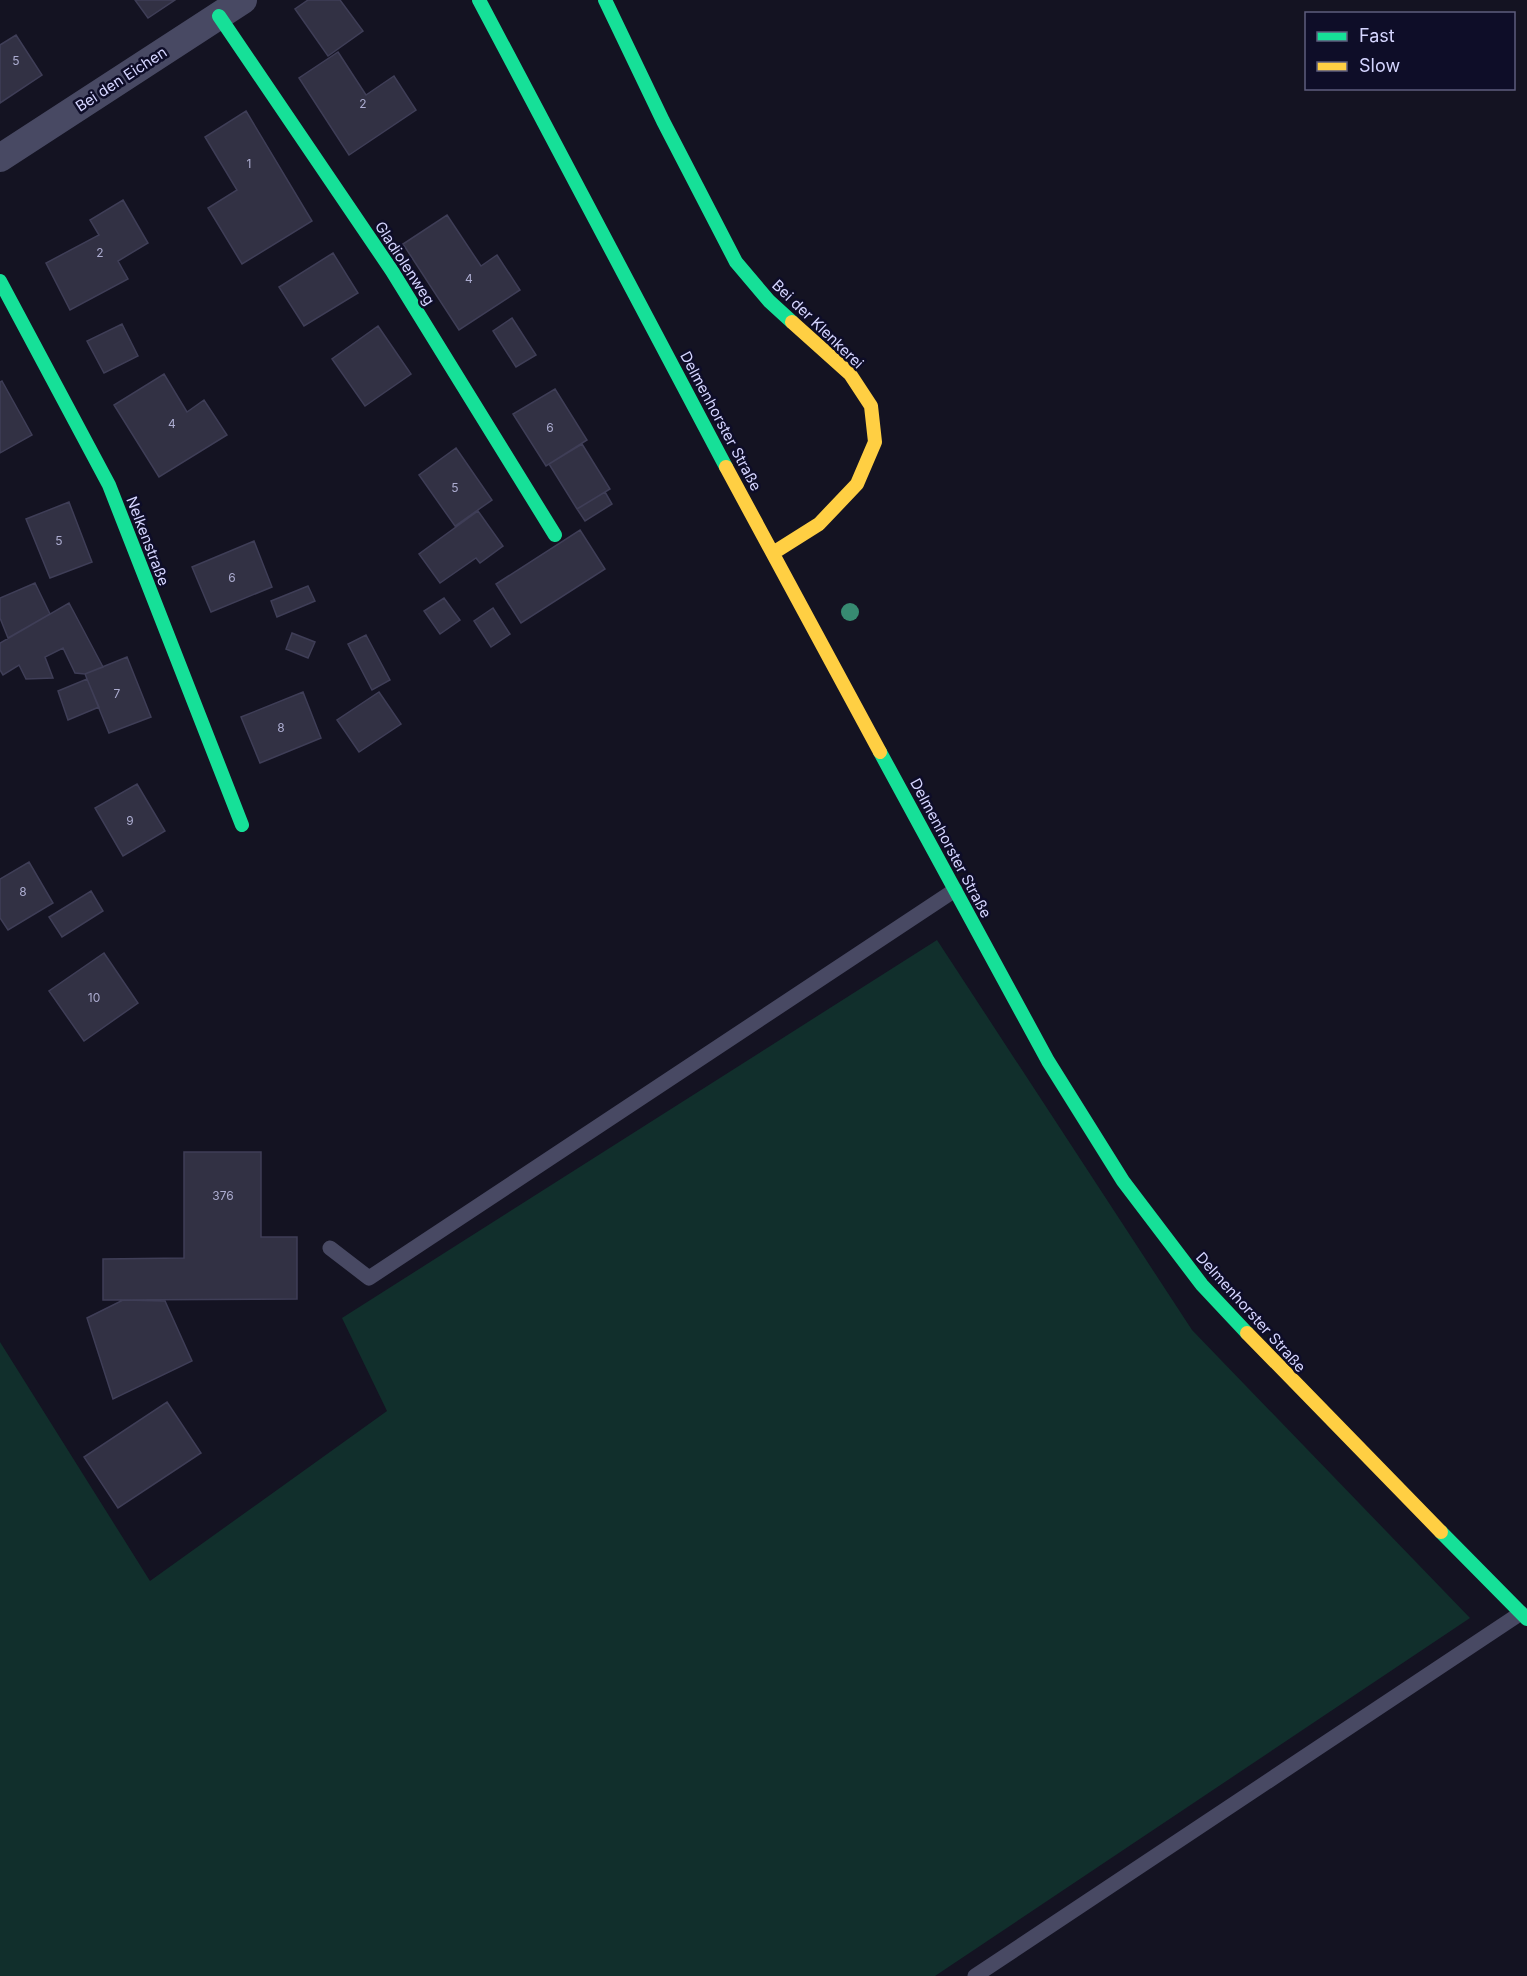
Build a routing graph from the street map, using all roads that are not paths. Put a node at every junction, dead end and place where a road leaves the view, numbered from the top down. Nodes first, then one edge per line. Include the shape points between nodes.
1 (243, 0) edge
2 (478, 0) edge
3 (606, 0) edge
4 (219, 16) junction
5 (0, 158) edge
6 (0, 281) edge
7 (555, 535) dead end
8 (773, 553) junction
9 (242, 825) dead end
10 (955, 890) junction
11 (330, 1248) dead end
12 (1524, 1616) edge
13 (975, 1976) edge

1 - 4 street, Bei den Eichen
2 - 8 street, Delmenhorster Straße
3 - 8 street, Bei der Klenkerei via 736,262 769,301 850,374 872,406 875,442 857,484 819,524
4 - 5 street, Bei den Eichen
4 - 7 street, Gladiolenweg via 392,271
6 - 9 street, Nelkenstraße via 109,485
8 - 10 street, Delmenhorster Straße
10 - 11 lane via 369,1278
10 - 12 street, Delmenhorster Straße via 1048,1061 1123,1181 1202,1285
12 - 13 lane

